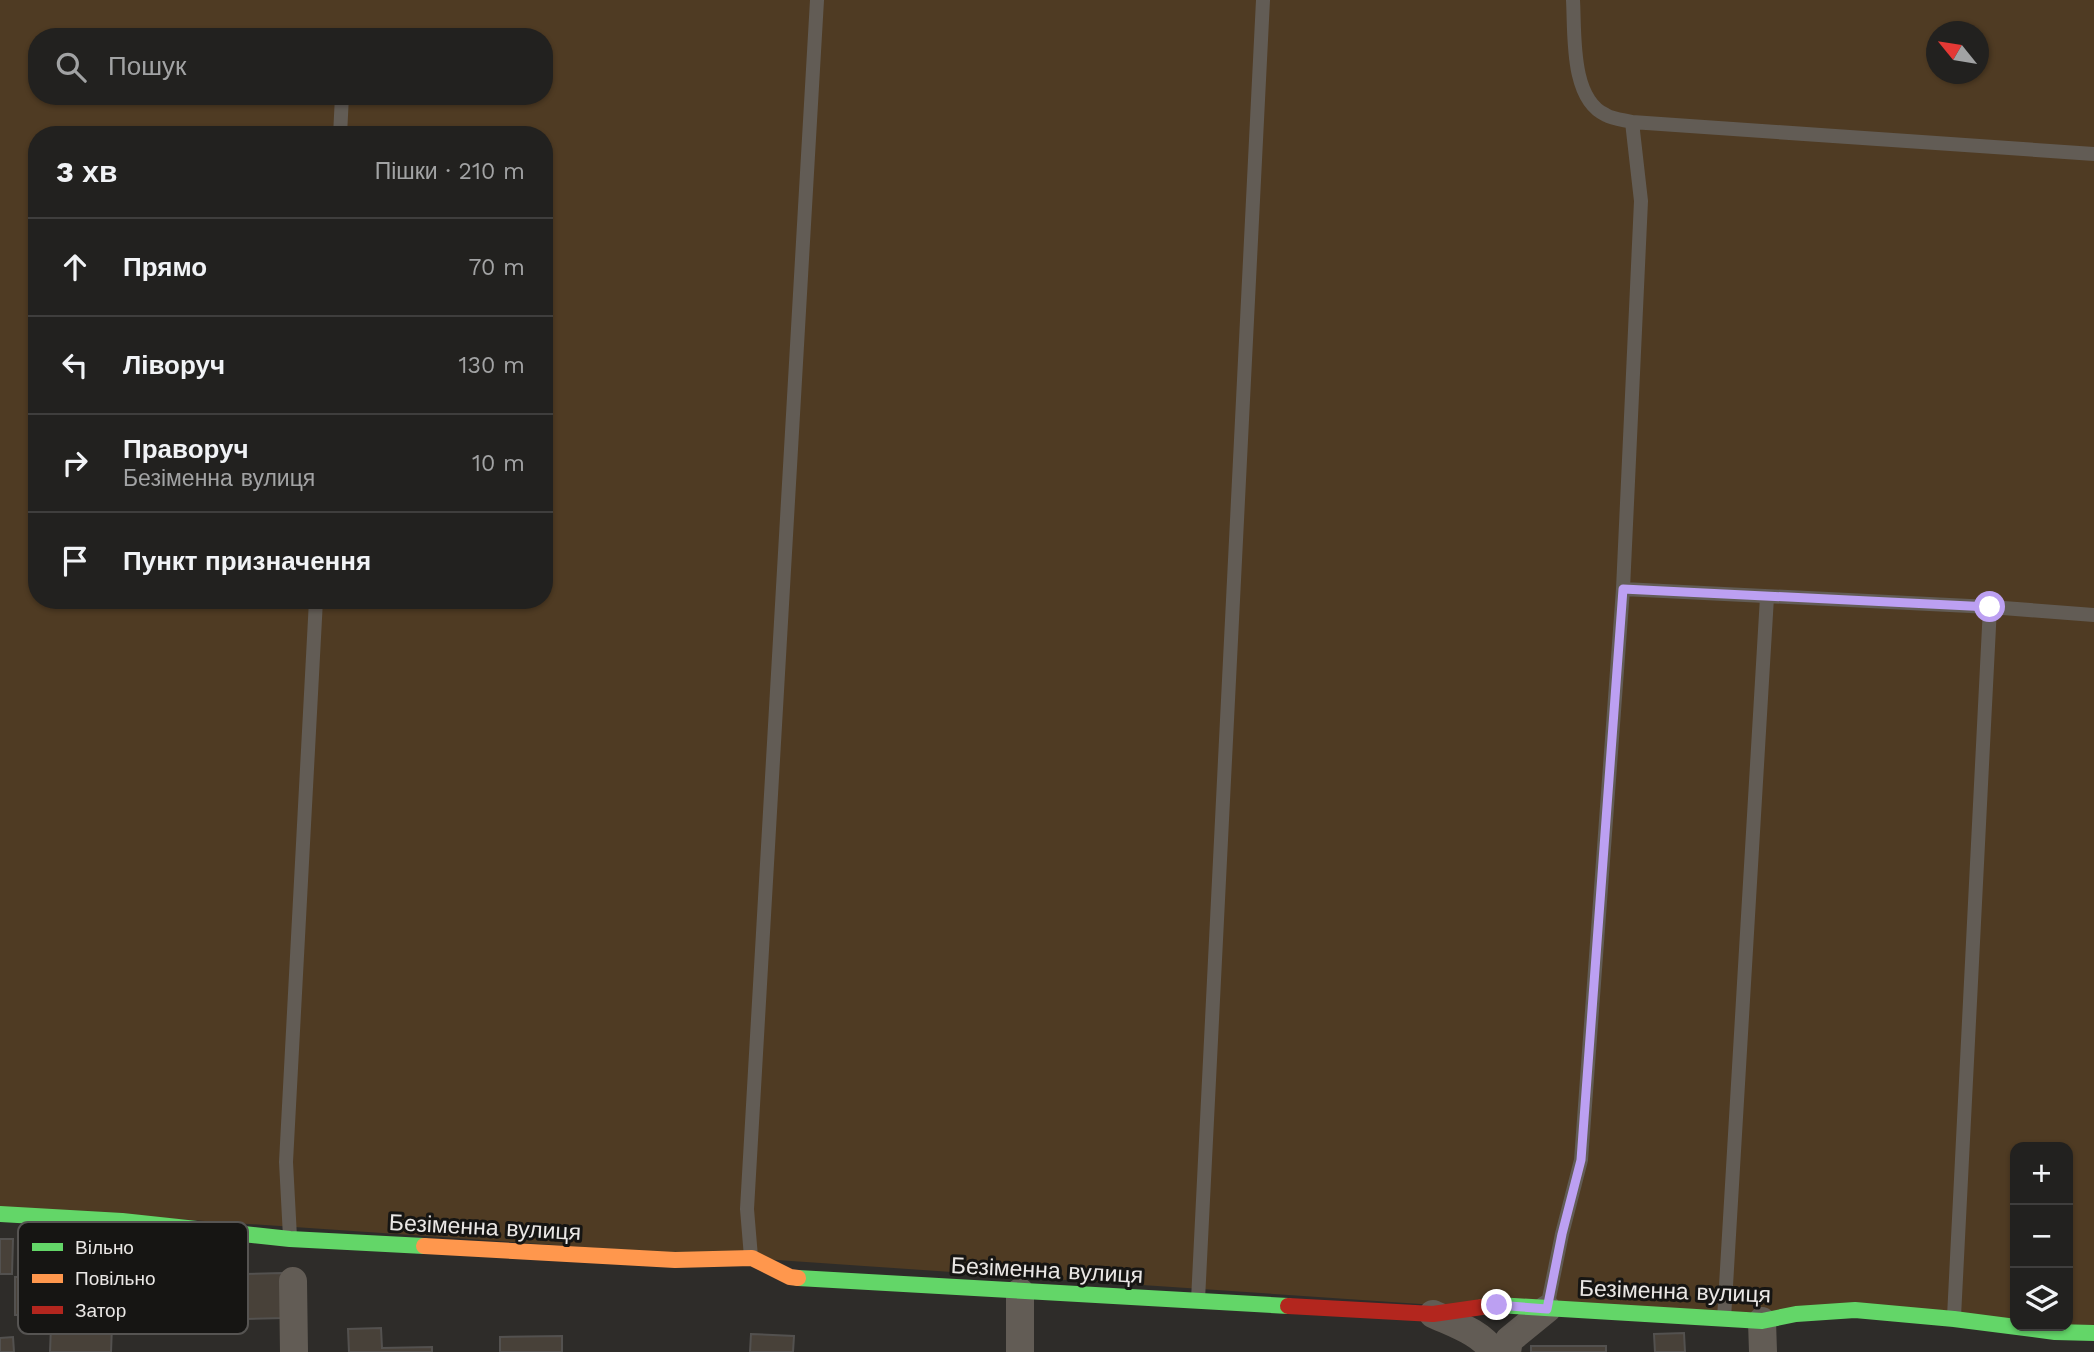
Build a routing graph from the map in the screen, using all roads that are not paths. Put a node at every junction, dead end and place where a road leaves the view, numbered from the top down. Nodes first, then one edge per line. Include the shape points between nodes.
1 (817, 0) edge
2 (1264, 0) edge
3 (1573, 0) edge
4 (342, 105) edge
5 (1632, 122) junction
6 (340, 126) edge
7 (2094, 154) edge
8 (1623, 589) junction
9 (1767, 597) junction
10 (1990, 607) junction
11 (316, 609) edge
12 (2094, 615) edge
13 (0, 1214) edge
14 (131, 1222) edge
15 (248, 1234) edge
16 (290, 1239) junction
17 (752, 1258) junction
18 (293, 1281) dead end
19 (1020, 1292) junction
20 (1198, 1301) junction
21 (1547, 1309) junction
22 (1433, 1314) junction
23 (1954, 1319) junction
24 (1724, 1320) junction
25 (1762, 1321) junction
26 (2094, 1332) edge
27 (294, 1352) edge
28 (1020, 1352) edge
29 (1493, 1352) edge
30 (1507, 1352) edge
31 (1763, 1352) edge

1 - 17 lane via 747,1209
2 - 20 lane
3 - 5 lane via 1577,69 1586,96 1604,114
4 - 6 lane
5 - 7 lane
5 - 8 lane via 1641,201
8 - 9 lane
8 - 21 lane via 1581,1160
9 - 10 lane
9 - 24 lane
10 - 12 lane
10 - 23 lane
11 - 16 lane via 286,1162
13 - 14 street, Безіменна вулиця
15 - 16 street, Безіменна вулиця
16 - 17 street, Безіменна вулиця via 675,1260
17 - 19 street, Безіменна вулиця via 790,1277
18 - 27 street
19 - 20 street, Безіменна вулиця
19 - 28 street
20 - 22 street, Безіменна вулиця
21 - 22 street, Безіменна вулиця via 1497,1305
21 - 24 street, Безіменна вулиця
21 - 30 street via 1509,1340
22 - 29 street via 1474,1335
23 - 25 street, Безіменна вулиця via 1855,1310
23 - 26 street, Безіменна вулиця via 2055,1332
24 - 25 street, Безіменна вулиця
25 - 31 street

